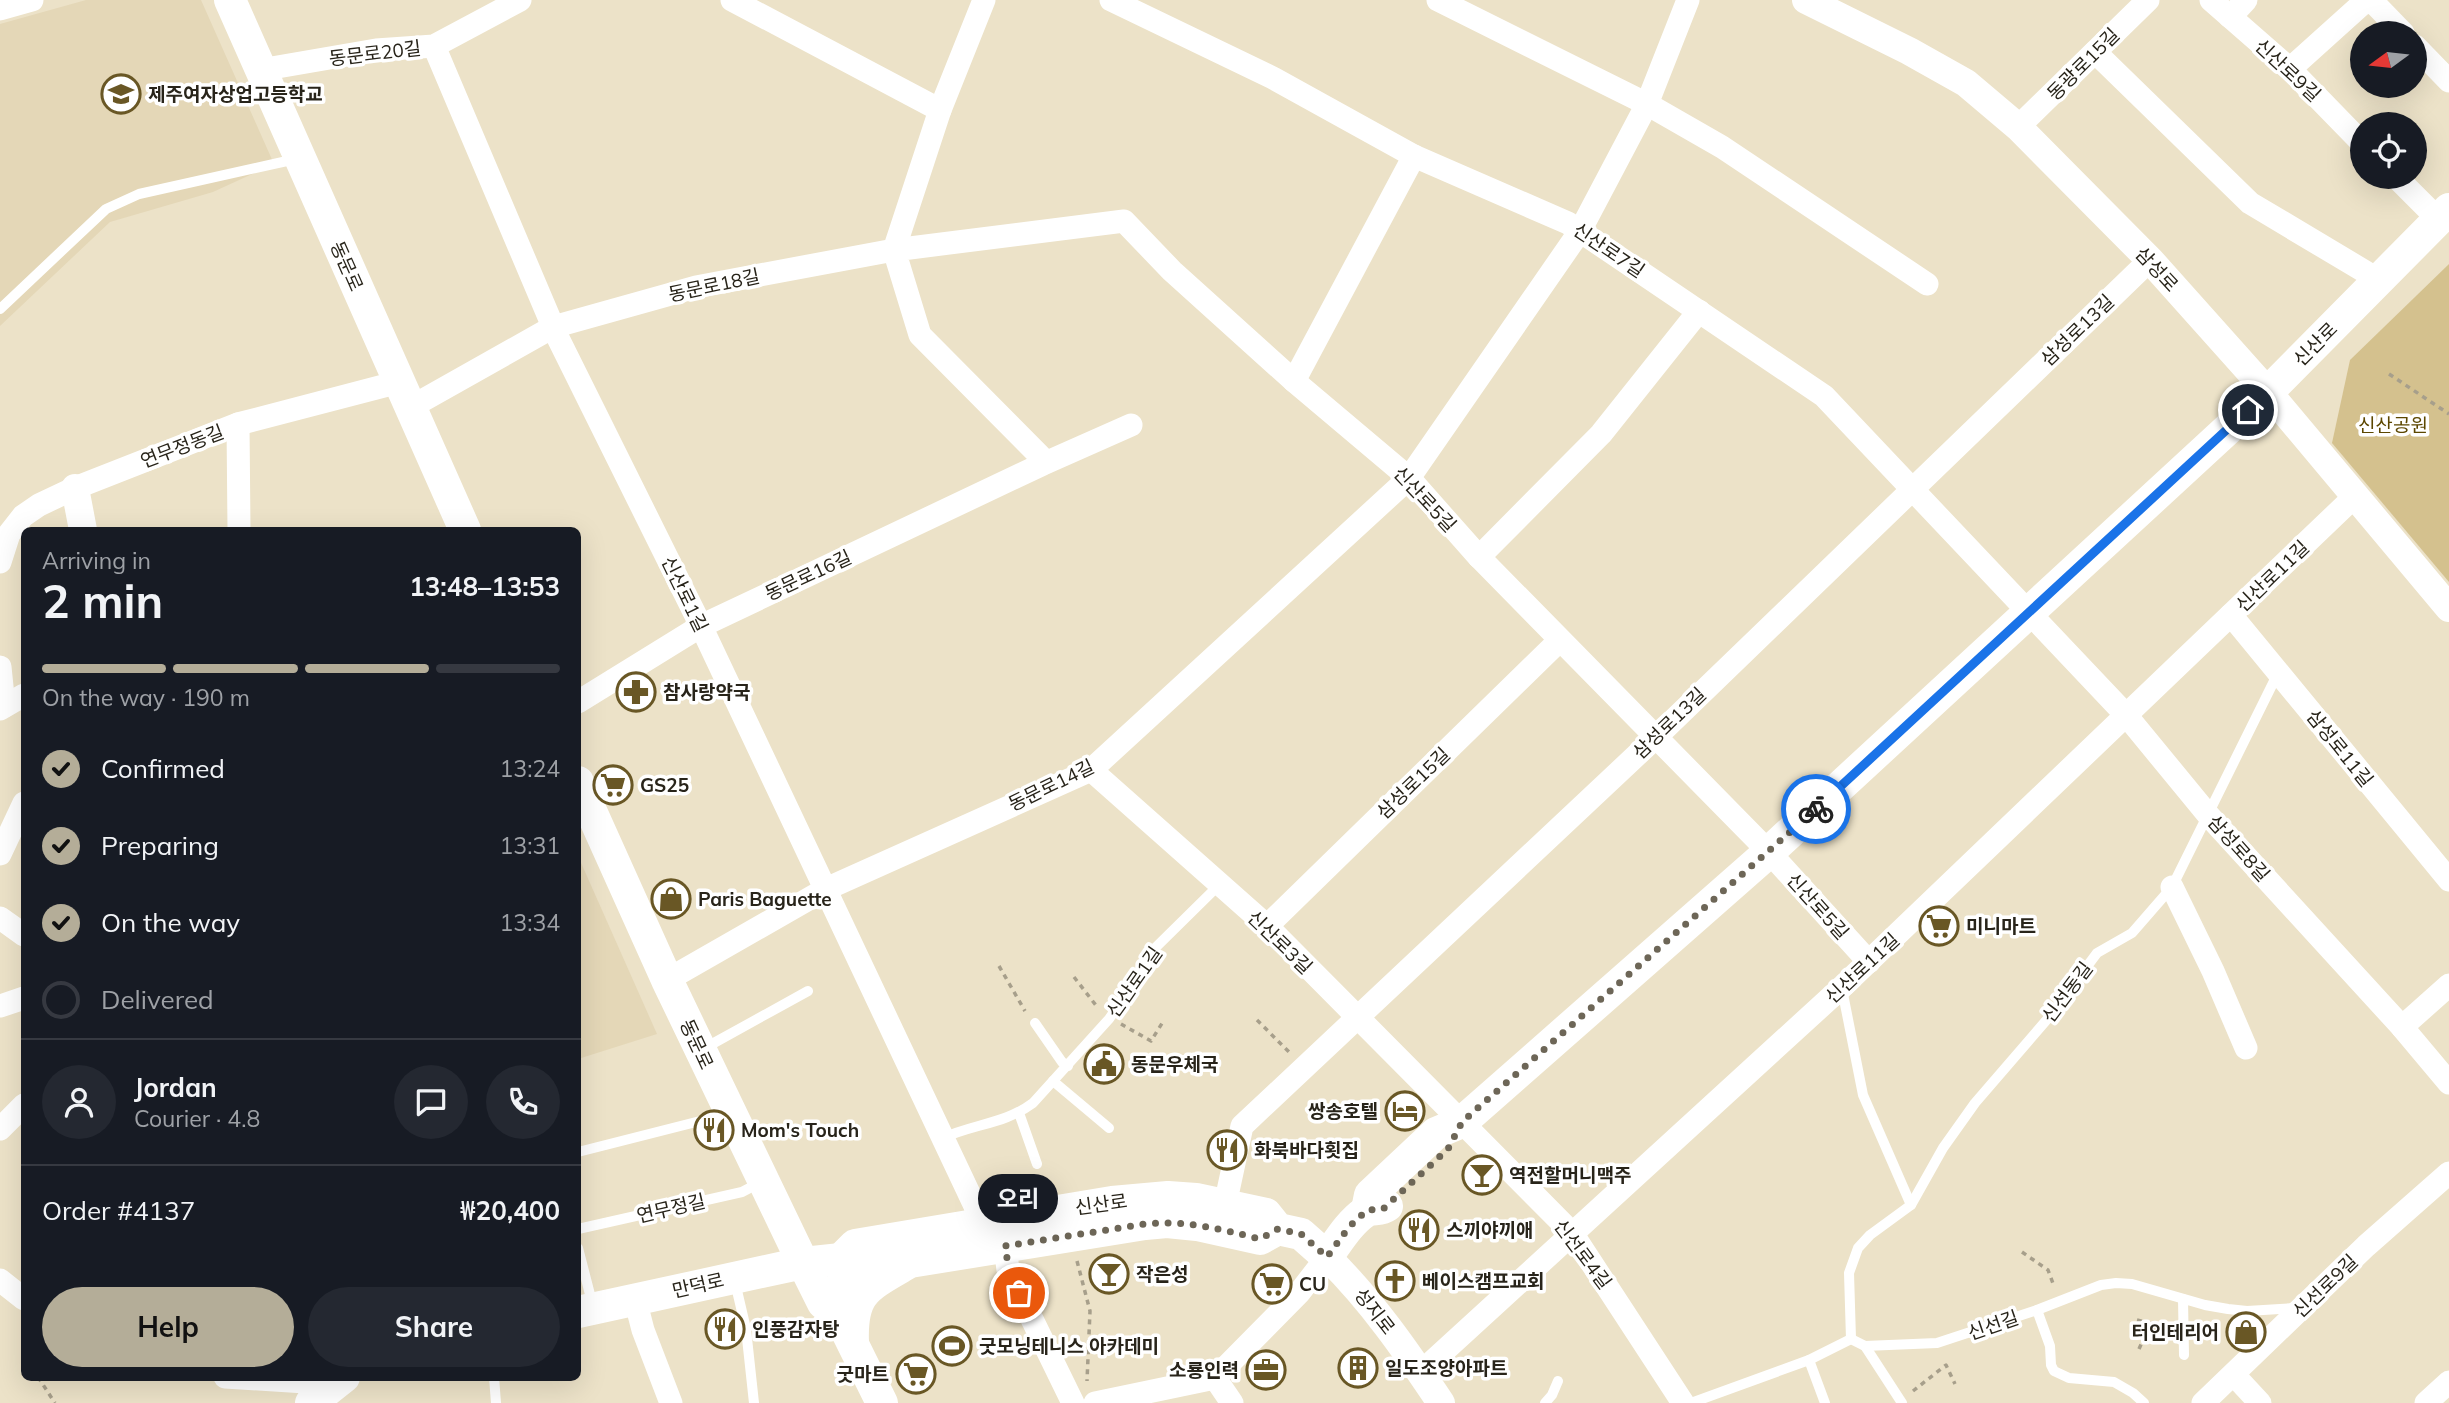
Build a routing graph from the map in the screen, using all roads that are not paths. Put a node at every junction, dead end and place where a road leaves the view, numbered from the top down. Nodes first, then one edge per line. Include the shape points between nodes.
1 (230, 0) edge
2 (520, 0) edge
3 (732, 0) edge
4 (984, 0) edge
5 (1111, 0) edge
6 (1438, 0) edge
7 (1688, 0) edge
8 (1807, 0) edge
9 (2148, 0) edge
10 (2211, 0) edge
11 (2246, 0) edge
12 (2371, 0) edge
13 (2230, 17) junction
14 (2391, 21) edge
15 (434, 46) junction
16 (2095, 52) junction
17 (2427, 58) edge
18 (2290, 69) junction
19 (260, 70) junction
20 (2449, 81) edge
21 (1647, 104) junction
22 (940, 110) junction
23 (2018, 127) junction
24 (2350, 131) edge
25 (1414, 156) junction
26 (299, 159) junction
27 (2411, 189) edge
28 (2444, 215) edge
29 (1580, 231) junction
30 (894, 250) junction
31 (2150, 260) junction
32 (2379, 280) junction
33 (1927, 284) dead end
34 (0, 309) edge
35 (1699, 311) junction
36 (553, 327) junction
37 (1294, 381) junction
38 (2268, 391) junction
39 (405, 395) junction
40 (238, 424) junction
41 (1131, 425) dead end
42 (1046, 462) junction
43 (1409, 478) junction
44 (75, 488) junction
45 (1912, 489) junction
46 (2356, 496) junction
47 (82, 527) edge
48 (239, 527) edge
49 (464, 527) edge
50 (1479, 557) junction
51 (0, 562) edge
52 (2449, 608) edge
53 (2028, 614) junction
54 (2231, 615) junction
55 (701, 626) junction
56 (1560, 640) junction
57 (0, 667) edge
58 (2278, 673) junction
59 (21, 697) edge
60 (581, 700) edge
61 (2, 707) edge
62 (2126, 715) junction
63 (1656, 737) junction
64 (1091, 770) junction
65 (581, 789) edge
66 (21, 809) edge
67 (2209, 816) junction
68 (1769, 852) junction
69 (0, 854) edge
70 (2449, 880) edge
71 (1219, 885) junction
72 (2172, 887) junction
73 (826, 889) junction
74 (0, 918) edge
75 (1267, 926) junction
76 (21, 933) edge
77 (1868, 962) junction
78 (667, 980) junction
79 (2449, 985) edge
80 (1842, 987) junction
81 (808, 991) dead end
82 (21, 999) edge
83 (0, 1006) edge
84 (1356, 1017) junction
85 (1035, 1023) road end
86 (2402, 1027) junction
87 (2246, 1048) dead end
88 (700, 1050) junction
89 (1068, 1066) junction
90 (1053, 1082) junction
91 (2449, 1083) edge
92 (21, 1108) edge
93 (728, 1109) junction
94 (1019, 1113) junction
95 (1462, 1122) junction
96 (1109, 1128) dead end
97 (0, 1129) edge
98 (943, 1138) junction
99 (581, 1151) edge
100 (1037, 1164) dead end
101 (2449, 1173) edge
102 (763, 1181) junction
103 (1224, 1205) junction
104 (1911, 1205) junction
105 (978, 1224) junction
106 (581, 1228) edge
107 (1278, 1229) junction
108 (1572, 1233) junction
109 (1005, 1246) junction
110 (1327, 1257) junction
111 (841, 1259) junction
112 (909, 1262) junction
113 (803, 1263) junction
114 (581, 1275) edge
115 (733, 1277) junction
116 (0, 1280) edge
117 (21, 1297) edge
118 (635, 1299) junction
119 (2183, 1299) junction
120 (833, 1303) junction
121 (2302, 1308) junction
122 (585, 1310) edge
123 (2037, 1310) junction
124 (1851, 1339) junction
125 (853, 1343) junction
126 (1865, 1346) junction
127 (2184, 1355) dead end
128 (1809, 1360) junction
129 (1421, 1373) junction
130 (2234, 1375) junction
131 (1215, 1378) junction
132 (282, 1381) edge
133 (494, 1381) edge
134 (1559, 1381) dead end
135 (339, 1385) edge
136 (2448, 1385) edge
137 (1091, 1393) edge
138 (1166, 1397) edge
139 (311, 1403) edge
140 (496, 1403) edge
141 (671, 1403) edge
142 (754, 1403) edge
143 (862, 1403) edge
144 (882, 1403) edge
145 (1073, 1403) edge
146 (1231, 1403) edge
147 (1441, 1403) edge
148 (1545, 1403) edge
149 (1683, 1403) edge
150 (1691, 1403) edge
151 (1825, 1403) edge
152 (1902, 1403) edge
153 (2144, 1403) edge
154 (2203, 1403) edge
155 (2260, 1403) edge
156 (2426, 1403) edge

1 - 19 main road, 동문로
2 - 15 street, 동문로20길
3 - 22 street
4 - 22 street
5 - 25 street, 신산로7길 via 1273,78
6 - 21 street
7 - 21 street, 동문로14길
8 - 23 street, 삼성로 via 1966,83
9 - 16 street, 동광로15길
10 - 13 street, 신산로9길
11 - 13 street
12 - 14 street
12 - 18 street
13 - 18 street, 신산로9길
15 - 19 street, 동문로20길 via 376,50
15 - 36 street, 신산로1길
16 - 23 street, 동광로15길
16 - 32 street via 2250,203
17 - 20 street
18 - 24 street, 신산로9길
19 - 26 main road, 동문로
21 - 29 street, 동문로14길
21 - 33 street via 1722,147
22 - 30 street
23 - 31 street, 삼성로
25 - 29 street, 신산로7길
25 - 37 street
26 - 34 lane via 139,194 106,209
26 - 39 main road, 동문로
27 - 28 street
28 - 32 main road, 신산로
29 - 35 street, 신산로7길
29 - 43 street, 동문로14길
30 - 36 street, 동문로18길 via 696,287
30 - 37 street, 신산로5길 via 1124,221 1172,271
30 - 42 street via 920,335
31 - 38 street, 삼성로
31 - 45 street, 삼성로13길
32 - 38 main road, 신산로
35 - 45 street, 신산로7길 via 1824,396
35 - 50 street via 1601,434
36 - 39 street, 동문로18길
36 - 55 street, 신산로1길
37 - 43 street, 신산로5길
38 - 46 street, 삼성로
38 - 53 main road, 신산로
39 - 40 street, 연무정동길
39 - 49 main road, 동문로
40 - 44 street, 연무정동길
40 - 48 street
41 - 42 street, 동문로16길
42 - 55 street, 동문로16길
43 - 50 street, 신산로5길
43 - 64 street, 동문로14길
44 - 47 street
44 - 51 street, 연무정동길 via 23,516 9,534
45 - 53 street, 신산로7길
45 - 63 street, 삼성로13길
46 - 52 street, 삼성로
46 - 54 street, 신산로11길
50 - 56 street, 신산로5길
53 - 62 street, 삼성로8길
53 - 68 main road, 신산로
54 - 58 street, 삼성로11길
54 - 62 street, 신산로11길
55 - 60 street, 동문로16길
55 - 73 street, 신산로1길
56 - 63 street, 신산로5길
56 - 75 street, 삼성로15길
57 - 61 street
58 - 67 lane, 신선동길
58 - 70 street, 삼성로11길
59 - 61 street
62 - 67 street, 삼성로8길
62 - 77 street, 신산로11길
63 - 68 street, 신산로5길
63 - 84 street, 삼성로13길
64 - 71 street, 신산로3길
64 - 73 street, 동문로14길
65 - 78 main road, 동문로
66 - 69 street
67 - 72 lane, 신선동길
67 - 86 street, 삼성로8길
68 - 77 street, 신산로5길
68 - 95 main road, 신산로
71 - 75 street, 신산로3길
71 - 89 lane, 신산로1길 via 1151,952 1110,1019
72 - 87 street
72 - 104 lane, 신선동길 via 2132,933 2097,953 1975,1103
73 - 78 street, 동문로14길
73 - 98 street, 신산로1길
74 - 76 street
75 - 84 street, 신산로3길
77 - 80 street, 신산로11길
78 - 88 main road, 동문로
79 - 86 street
80 - 104 lane via 1863,1095
80 - 108 street, 신산로11길
81 - 88 lane
82 - 83 street
84 - 95 street, 신산로3길
84 - 103 street, 삼성로13길 via 1242,1126
85 - 89 lane
86 - 91 street, 삼성로8길
88 - 93 main road, 동문로
89 - 90 lane, 신산로1길
90 - 94 lane, 신산로1길
90 - 96 lane
92 - 97 street
93 - 99 lane via 708,1119
93 - 102 main road, 동문로
94 - 98 lane, 신산로1길
94 - 100 lane
95 - 108 street, 신선로4길
95 - 110 main road, 신산로 via 1448,1149 1383,1209 1367,1210
98 - 105 street, 신산로1길 via 975,1206
101 - 121 street, 신선로9길
102 - 106 lane, 연무정길 via 742,1192
102 - 113 main road, 동문로
103 - 105 main road, 신산로 via 1147,1198
103 - 107 main road, 신산로 via 1266,1214
104 - 124 lane, 신선동길 via 1858,1248 1849,1273
105 - 111 main road, 신산로 via 855,1245
107 - 109 main road, 신산로 via 1260,1239 1167,1222
107 - 110 main road, 신산로 via 1301,1234
108 - 129 street, 신산로11길
108 - 149 street, 신선로4길
109 - 112 main road, 신산로
109 - 145 street via 1009,1270
110 - 129 street, 성지로 via 1356,1287
110 - 131 street via 1299,1293
111 - 112 main road, 신산로 via 862,1264
111 - 113 main road, 신산로
112 - 125 main road via 861,1296 852,1321
113 - 115 main road, 만덕로
113 - 120 main road, 동문로
114 - 122 lane, 만덕로
115 - 118 main road, 만덕로
115 - 142 lane via 746,1329
116 - 117 street
118 - 122 main road, 만덕로
118 - 141 street
119 - 121 lane, 신선길 via 2246,1311
119 - 123 lane, 신선길 via 2116,1283
119 - 127 lane
120 - 125 main road, 동문로
120 - 143 main road, 동문로 via 823,1324
121 - 130 street, 신선로9길
123 - 126 lane, 신선길 via 1937,1343
123 - 153 lane via 2054,1371 2069,1378 2114,1382
124 - 126 lane, 신선길
124 - 128 lane
125 - 144 main road, 동문로
126 - 152 lane
128 - 150 lane
128 - 151 lane
129 - 147 street, 성지로
130 - 154 street, 신선로9길
130 - 155 street
131 - 138 street
131 - 146 street
132 - 135 street
133 - 140 lane
134 - 148 lane
135 - 139 main road
136 - 156 street
137 - 138 street

